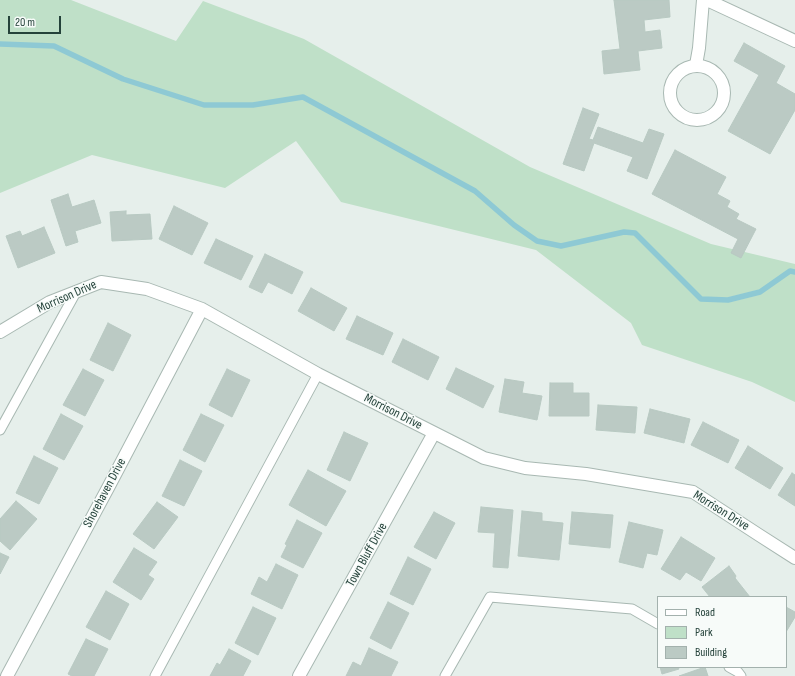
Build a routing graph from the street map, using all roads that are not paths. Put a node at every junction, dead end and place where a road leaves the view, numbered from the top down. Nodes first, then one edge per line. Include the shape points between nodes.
1 (703, 0) edge
2 (707, 0) edge
3 (795, 41) edge
4 (696, 65) junction
5 (76, 292) junction
6 (202, 309) junction
7 (0, 332) edge
8 (318, 374) junction
9 (0, 430) edge
10 (434, 433) junction
11 (795, 558) edge
12 (657, 623) edge
13 (731, 668) edge
14 (7, 676) edge
15 (155, 676) edge
16 (299, 676) edge
17 (445, 676) edge
18 (741, 676) edge

1 - 4 street
2 - 3 street
4 - 4 street via 687,67 673,79 670,97 678,113 686,118 704,120 719,110 725,93 724,84 713,70
5 - 6 street, Morrison Drive via 101,282 147,289
5 - 7 street, Morrison Drive via 50,302
5 - 9 lane
6 - 8 street, Morrison Drive
6 - 14 street, Shorehaven Drive
8 - 10 street, Morrison Drive
8 - 15 lane
10 - 11 street, Morrison Drive via 484,458 525,468 586,474 693,492
10 - 16 street, Town Bluff Drive
12 - 17 lane via 632,609 490,597
13 - 18 lane

